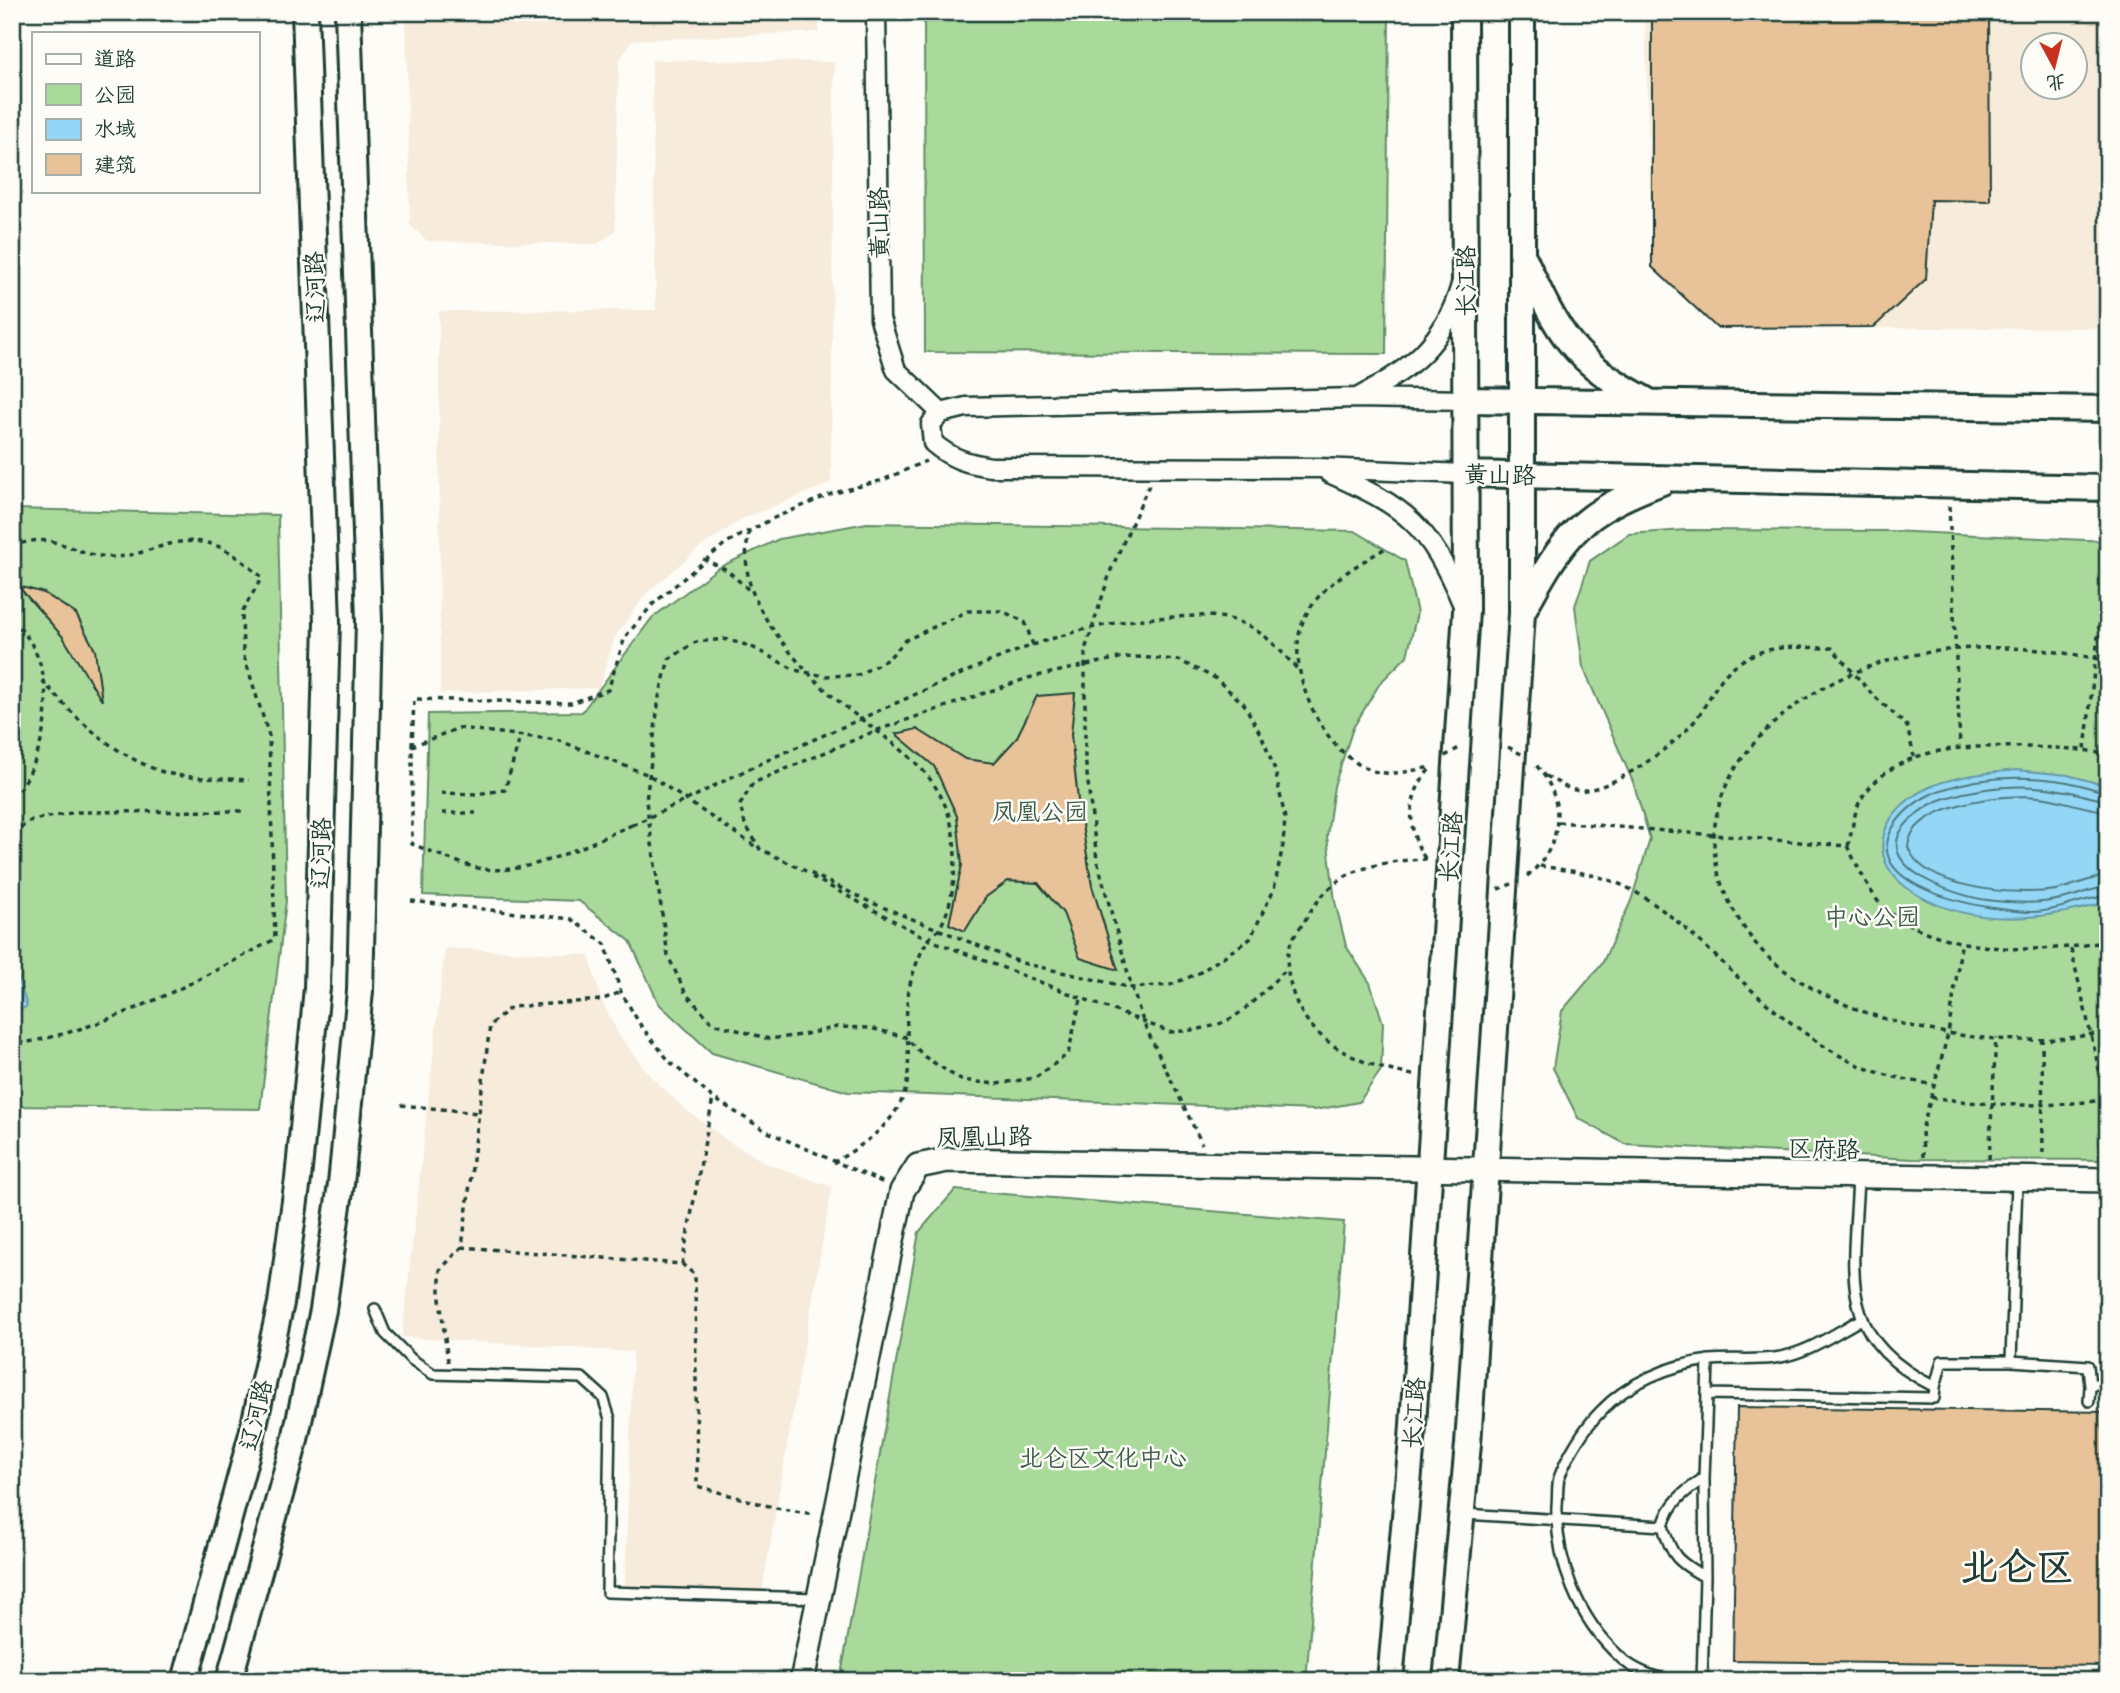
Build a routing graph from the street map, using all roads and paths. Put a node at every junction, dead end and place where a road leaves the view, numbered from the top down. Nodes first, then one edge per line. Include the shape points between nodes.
1 (305, 12) edge
2 (348, 12) edge
3 (876, 12) edge
4 (1464, 12) edge
5 (1522, 12) edge
6 (1522, 251) junction
7 (1466, 268) junction
8 (1356, 398) junction
9 (1466, 400) junction
10 (1522, 401) junction
11 (1650, 402) junction
12 (2108, 409) edge
13 (941, 413) junction
14 (944, 453) junction
15 (1156, 468) junction
16 (1319, 468) junction
17 (1465, 474) junction
18 (1522, 475) junction
19 (1674, 477) junction
20 (1948, 486) junction
21 (2108, 488) edge
22 (749, 531) junction
23 (12, 547) edge
24 (1384, 548) dead end
25 (2108, 550) edge
26 (703, 559) junction
27 (751, 593) junction
28 (1466, 611) junction
29 (1522, 613) junction
30 (12, 620) edge
31 (1093, 626) junction
32 (1032, 645) junction
33 (1957, 649) junction
34 (2096, 659) junction
35 (2108, 661) edge
36 (1083, 666) junction
37 (1299, 671) junction
38 (807, 673) junction
39 (1855, 673) junction
40 (42, 680) junction
41 (860, 719) junction
42 (875, 731) junction
43 (522, 734) junction
44 (1496, 745) dead end
45 (412, 746) junction
46 (1473, 746) dead end
47 (1960, 746) junction
48 (2085, 749) junction
49 (2108, 755) edge
50 (1914, 757) junction
51 (1432, 767) junction
52 (649, 775) junction
53 (1546, 776) junction
54 (249, 780) dead end
55 (442, 793) dead end
56 (12, 800) edge
57 (246, 811) dead end
58 (442, 813) dead end
59 (476, 813) dead end
60 (12, 822) edge
61 (1558, 822) junction
62 (18, 830) junction
63 (1715, 833) junction
64 (12, 834) edge
65 (1847, 846) junction
66 (760, 849) junction
67 (1426, 859) junction
68 (1540, 866) junction
69 (1462, 886) dead end
70 (1486, 889) dead end
71 (411, 901) dead end
72 (939, 929) junction
73 (928, 939) junction
74 (2108, 941) edge
75 (1961, 945) junction
76 (2071, 949) junction
77 (1287, 969) junction
78 (1132, 988) junction
79 (621, 992) junction
80 (1081, 999) junction
81 (1144, 1024) junction
82 (2108, 1031) edge
83 (1948, 1034) junction
84 (2089, 1034) junction
85 (905, 1037) junction
86 (1996, 1038) junction
87 (2042, 1038) junction
88 (12, 1045) edge
89 (1436, 1079) junction
90 (1934, 1085) junction
91 (1931, 1097) junction
92 (713, 1098) junction
93 (2106, 1100) junction
94 (401, 1105) dead end
95 (1991, 1106) junction
96 (2043, 1107) junction
97 (2108, 1108) edge
98 (479, 1112) junction
99 (833, 1163) junction
100 (1213, 1165) junction
101 (1430, 1169) junction
102 (1486, 1170) junction
103 (1539, 1171) joint
104 (1858, 1176) junction
105 (1923, 1177) junction
106 (1989, 1178) junction
107 (2017, 1179) junction
108 (2043, 1179) junction
109 (2108, 1180) edge
110 (902, 1191) junction
111 (462, 1247) junction
112 (682, 1264) junction
113 (375, 1309) dead end
114 (1860, 1320) junction
115 (1708, 1360) junction
116 (2011, 1361) junction
117 (450, 1374) junction
118 (2108, 1380) edge
119 (2090, 1386) junction
120 (1935, 1387) junction
121 (1707, 1394) junction
122 (2089, 1401) dead end
123 (1704, 1478) junction
124 (1462, 1514) junction
125 (835, 1516) junction
126 (1557, 1522) junction
127 (1663, 1526) junction
128 (1705, 1577) junction
129 (819, 1598) junction
130 (185, 1681) edge
131 (229, 1681) edge
132 (802, 1681) edge
133 (1390, 1681) edge
134 (1446, 1681) edge
135 (1672, 1681) edge
136 (1702, 1681) edge

1 - 130 main road, 辽河路 via 327,622 317,988 281,1303 252,1434
2 - 131 main road, 辽河路 via 369,621 360,991 323,1310 294,1444
3 - 13 street, 黄山路 via 880,319 896,370
4 - 7 main road, 长江路
5 - 6 main road
6 - 10 main road
6 - 11 main road via 1574,351 1612,381
7 - 8 street via 1447,322 1427,350 1415,364
7 - 9 main road, 长江路
8 - 9 street
8 - 13 street via 966,407
9 - 10 main road
9 - 17 main road, 长江路
10 - 11 main road
10 - 18 main road
11 - 12 main road
13 - 14 street via 931,424 933,443
14 - 15 street, 黄山路 via 960,463 991,467
14 - 22 path via 883,480 831,494
15 - 16 street, 黄山路
15 - 31 path via 1111,570
16 - 17 street, 黄山路
16 - 28 street via 1408,514 1444,564
17 - 18 main road, 黄山路
17 - 28 main road, 长江路
18 - 19 main road, 黄山路
18 - 29 main road
19 - 20 main road, 黄山路
19 - 29 main road via 1590,515 1571,533
20 - 21 main road, 黄山路
20 - 33 path
22 - 26 path
22 - 27 path via 746,575
23 - 88 path via 48,539 76,551 112,557 158,545 208,543 230,552 262,577 242,612 243,653 269,736 275,939 120,1017
24 - 37 path via 1327,588 1303,621 1296,649
25 - 34 path
26 - 27 path via 727,570
26 - 45 path via 653,604 625,637 608,690 571,703 414,699
27 - 38 path
28 - 89 main road, 长江路
29 - 102 main road
30 - 40 path via 22,629 39,662
31 - 32 path
31 - 36 path
31 - 37 path via 1136,618 1233,620 1274,642
32 - 38 path via 1025,622 1002,611 968,611 906,640 888,659 858,675
32 - 41 path
33 - 34 path
33 - 39 path via 1913,654
33 - 47 path
34 - 35 path
34 - 48 path
36 - 42 path via 1028,678
36 - 78 path via 1085,757 1097,860
36 - 78 path via 1119,658 1178,660 1215,678 1244,704 1263,738 1282,794 1285,818 1279,867 1274,889 1250,939 1170,985
37 - 51 path via 1322,726 1345,754 1369,770 1392,774
38 - 41 path
38 - 52 path via 724,639 696,642 669,659
39 - 50 path via 1907,726
39 - 53 path via 1832,648 1782,647 1744,659 1717,681 1696,719 1675,741 1612,783 1576,791
39 - 63 path via 1803,699 1749,746 1730,775 1716,812
40 - 54 path via 77,721 154,769
40 - 56 path via 46,701 43,745 28,782
41 - 42 path
41 - 45 path, bridge via 660,813 513,868 479,868 412,844
42 - 66 path via 752,783 740,805
42 - 72 path via 901,747 923,769 949,815 955,872
43 - 45 path via 459,728
43 - 52 path via 557,740
43 - 55 path via 505,790
44 - 53 path, bridge via 1530,758
46 - 51 path, bridge via 1461,747
47 - 48 path
47 - 50 path
48 - 49 path
50 - 65 path via 1882,776 1860,801
51 - 67 path via 1413,799 1411,824 1417,847
52 - 66 path
52 - 85 path via 646,801 668,957 686,994 713,1023 769,1039 837,1027 870,1028
53 - 61 path via 1556,798
57 - 62 path via 78,811 32,820
58 - 59 path
60 - 62 path
61 - 63 path
61 - 68 path via 1553,845
62 - 64 path
63 - 65 path
63 - 83 path via 1714,858 1721,889 1744,929 1766,955 1803,984 1838,1001 1876,1017
65 - 75 path via 1884,909
66 - 72 path via 870,902
66 - 73 path
67 - 69 path, bridge via 1450,882
67 - 77 path via 1378,865 1350,874 1333,886 1312,908 1289,946
68 - 70 path, bridge via 1521,881
68 - 90 path via 1595,875 1626,887 1663,909 1776,1010 1829,1049 1875,1072
71 - 79 path via 571,919 605,944
72 - 73 path
72 - 78 path via 1022,963
73 - 80 path
73 - 85 path via 908,992
74 - 76 path
75 - 76 path
75 - 83 path
76 - 84 path
77 - 81 path via 1227,1023 1170,1032
77 - 89 path via 1293,1000 1309,1026 1331,1044 1381,1070
78 - 81 path
79 - 92 path via 670,1062
79 - 98 path via 601,1000 512,1007 490,1025
80 - 81 path
80 - 85 path via 1068,1054 1035,1078 996,1084 961,1080 925,1057
81 - 100 path
82 - 84 path
83 - 86 path
83 - 90 path
84 - 87 path
84 - 93 path
85 - 99 path via 909,1076 897,1110 876,1136
86 - 87 path
86 - 95 path
87 - 96 path
89 - 101 main road, 长江路
90 - 91 path
91 - 95 path
91 - 105 path via 1922,1130
92 - 99 path
92 - 112 path
93 - 96 path
93 - 97 path
94 - 98 path
95 - 96 path
95 - 106 path
96 - 108 path
98 - 111 path
99 - 110 path
100 - 101 street, 凤凰山路
100 - 110 street, 凤凰山路 via 947,1160 918,1166
101 - 102 street, 凤凰山路
101 - 133 main road, 长江路
102 - 103 street, 凤凰山路
102 - 124 main road
103 - 104 street, 区府路
104 - 105 street, 区府路
104 - 114 lane via 1854,1290
105 - 106 street, 区府路
106 - 107 street, 区府路
107 - 108 street, 区府路
107 - 116 lane
108 - 109 street, 区府路
110 - 125 street, 凤凰山路
111 - 112 path
111 - 117 path via 440,1270
112 - 125 path via 695,1275 697,1486 776,1508
113 - 117 lane via 385,1333 411,1359 433,1374
114 - 115 lane via 1812,1346 1775,1358
114 - 120 lane via 1903,1371
115 - 121 lane
115 - 126 lane via 1649,1376 1601,1410 1559,1480
116 - 119 lane via 2088,1366
116 - 120 lane via 1942,1361
117 - 129 lane via 582,1378 603,1396 610,1419 607,1592
118 - 119 lane
119 - 122 lane
120 - 121 lane via 1934,1398
121 - 123 lane
123 - 127 lane via 1668,1509
123 - 128 lane
124 - 126 lane
124 - 134 main road
125 - 129 street, 凤凰山路
126 - 127 lane
126 - 135 lane via 1561,1561 1594,1625 1620,1658 1649,1676
127 - 128 lane via 1668,1547 1679,1563
128 - 136 lane
129 - 132 street, 凤凰山路

